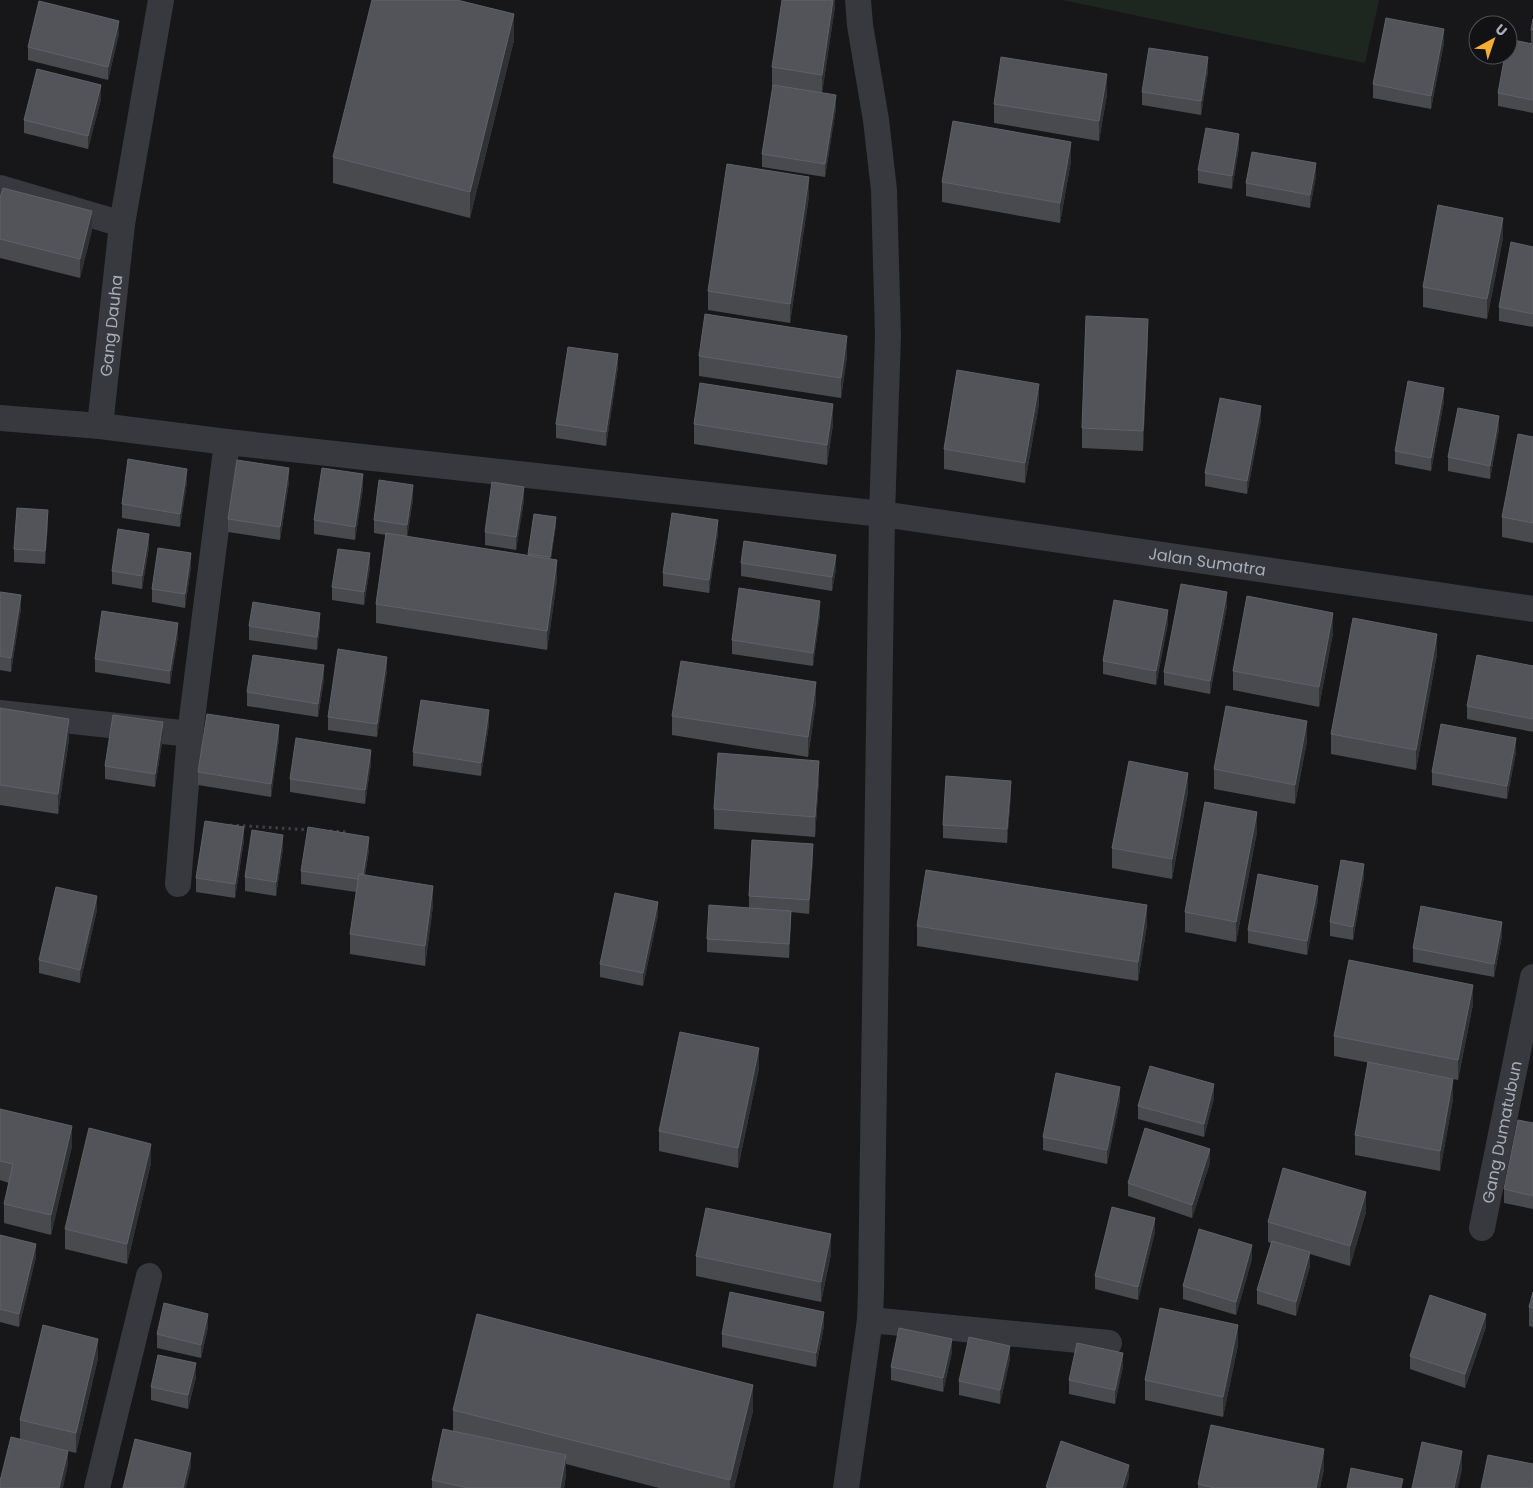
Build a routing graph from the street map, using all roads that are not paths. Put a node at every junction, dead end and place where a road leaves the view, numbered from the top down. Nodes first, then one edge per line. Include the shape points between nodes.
1 (161, 0) edge
2 (858, 0) edge
3 (0, 188) edge
4 (122, 224) junction
5 (0, 418) edge
6 (100, 426) junction
7 (227, 442) junction
8 (882, 514) junction
9 (1533, 609) edge
10 (0, 712) edge
11 (190, 734) junction
12 (178, 884) dead end
13 (1533, 977) edge
14 (1482, 1228) dead end
15 (149, 1276) dead end
16 (870, 1320) junction
17 (1109, 1343) dead end
18 (97, 1488) edge
19 (846, 1488) edge

1 - 4 street, Gang Dauha
2 - 8 street via 884,190 888,336
3 - 4 street
4 - 6 street, Gang Dauha
5 - 6 street, Jalan Sumatra
6 - 7 street, Jalan Sumatra
7 - 8 street, Jalan Sumatra
7 - 11 street
8 - 9 street, Jalan Sumatra
8 - 16 street
10 - 11 street
11 - 12 street
13 - 14 street, Gang Dumatubun
15 - 18 street
16 - 17 street
16 - 19 street

